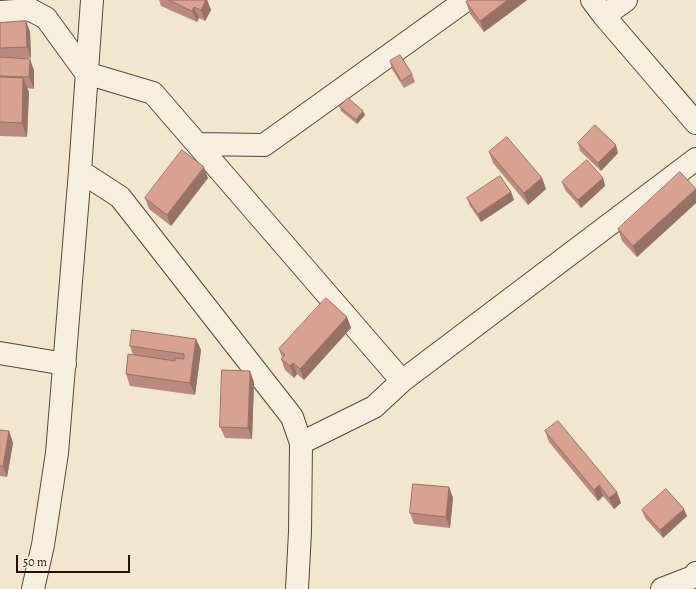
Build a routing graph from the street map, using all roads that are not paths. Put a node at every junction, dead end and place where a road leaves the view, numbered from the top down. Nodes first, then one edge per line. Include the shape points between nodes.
1 (92, 0) edge
2 (466, 0) edge
3 (626, 0) edge
4 (598, 8) edge
5 (0, 12) edge
6 (86, 73) junction
7 (696, 123) edge
8 (198, 144) junction
9 (696, 159) edge
10 (80, 171) junction
11 (0, 353) edge
12 (65, 364) junction
13 (402, 381) junction
14 (301, 443) junction
15 (696, 574) edge
16 (33, 589) edge
17 (297, 589) edge
18 (662, 589) edge

1 - 6 street
2 - 8 street via 264,145
3 - 4 street
4 - 7 street
5 - 6 street via 31,10 46,18
6 - 8 street via 153,93
6 - 10 street
8 - 13 street
9 - 13 street
10 - 12 street
10 - 14 street via 120,197 292,417
11 - 12 street
12 - 16 street via 58,453
13 - 14 street via 374,407
14 - 17 street
15 - 18 street

